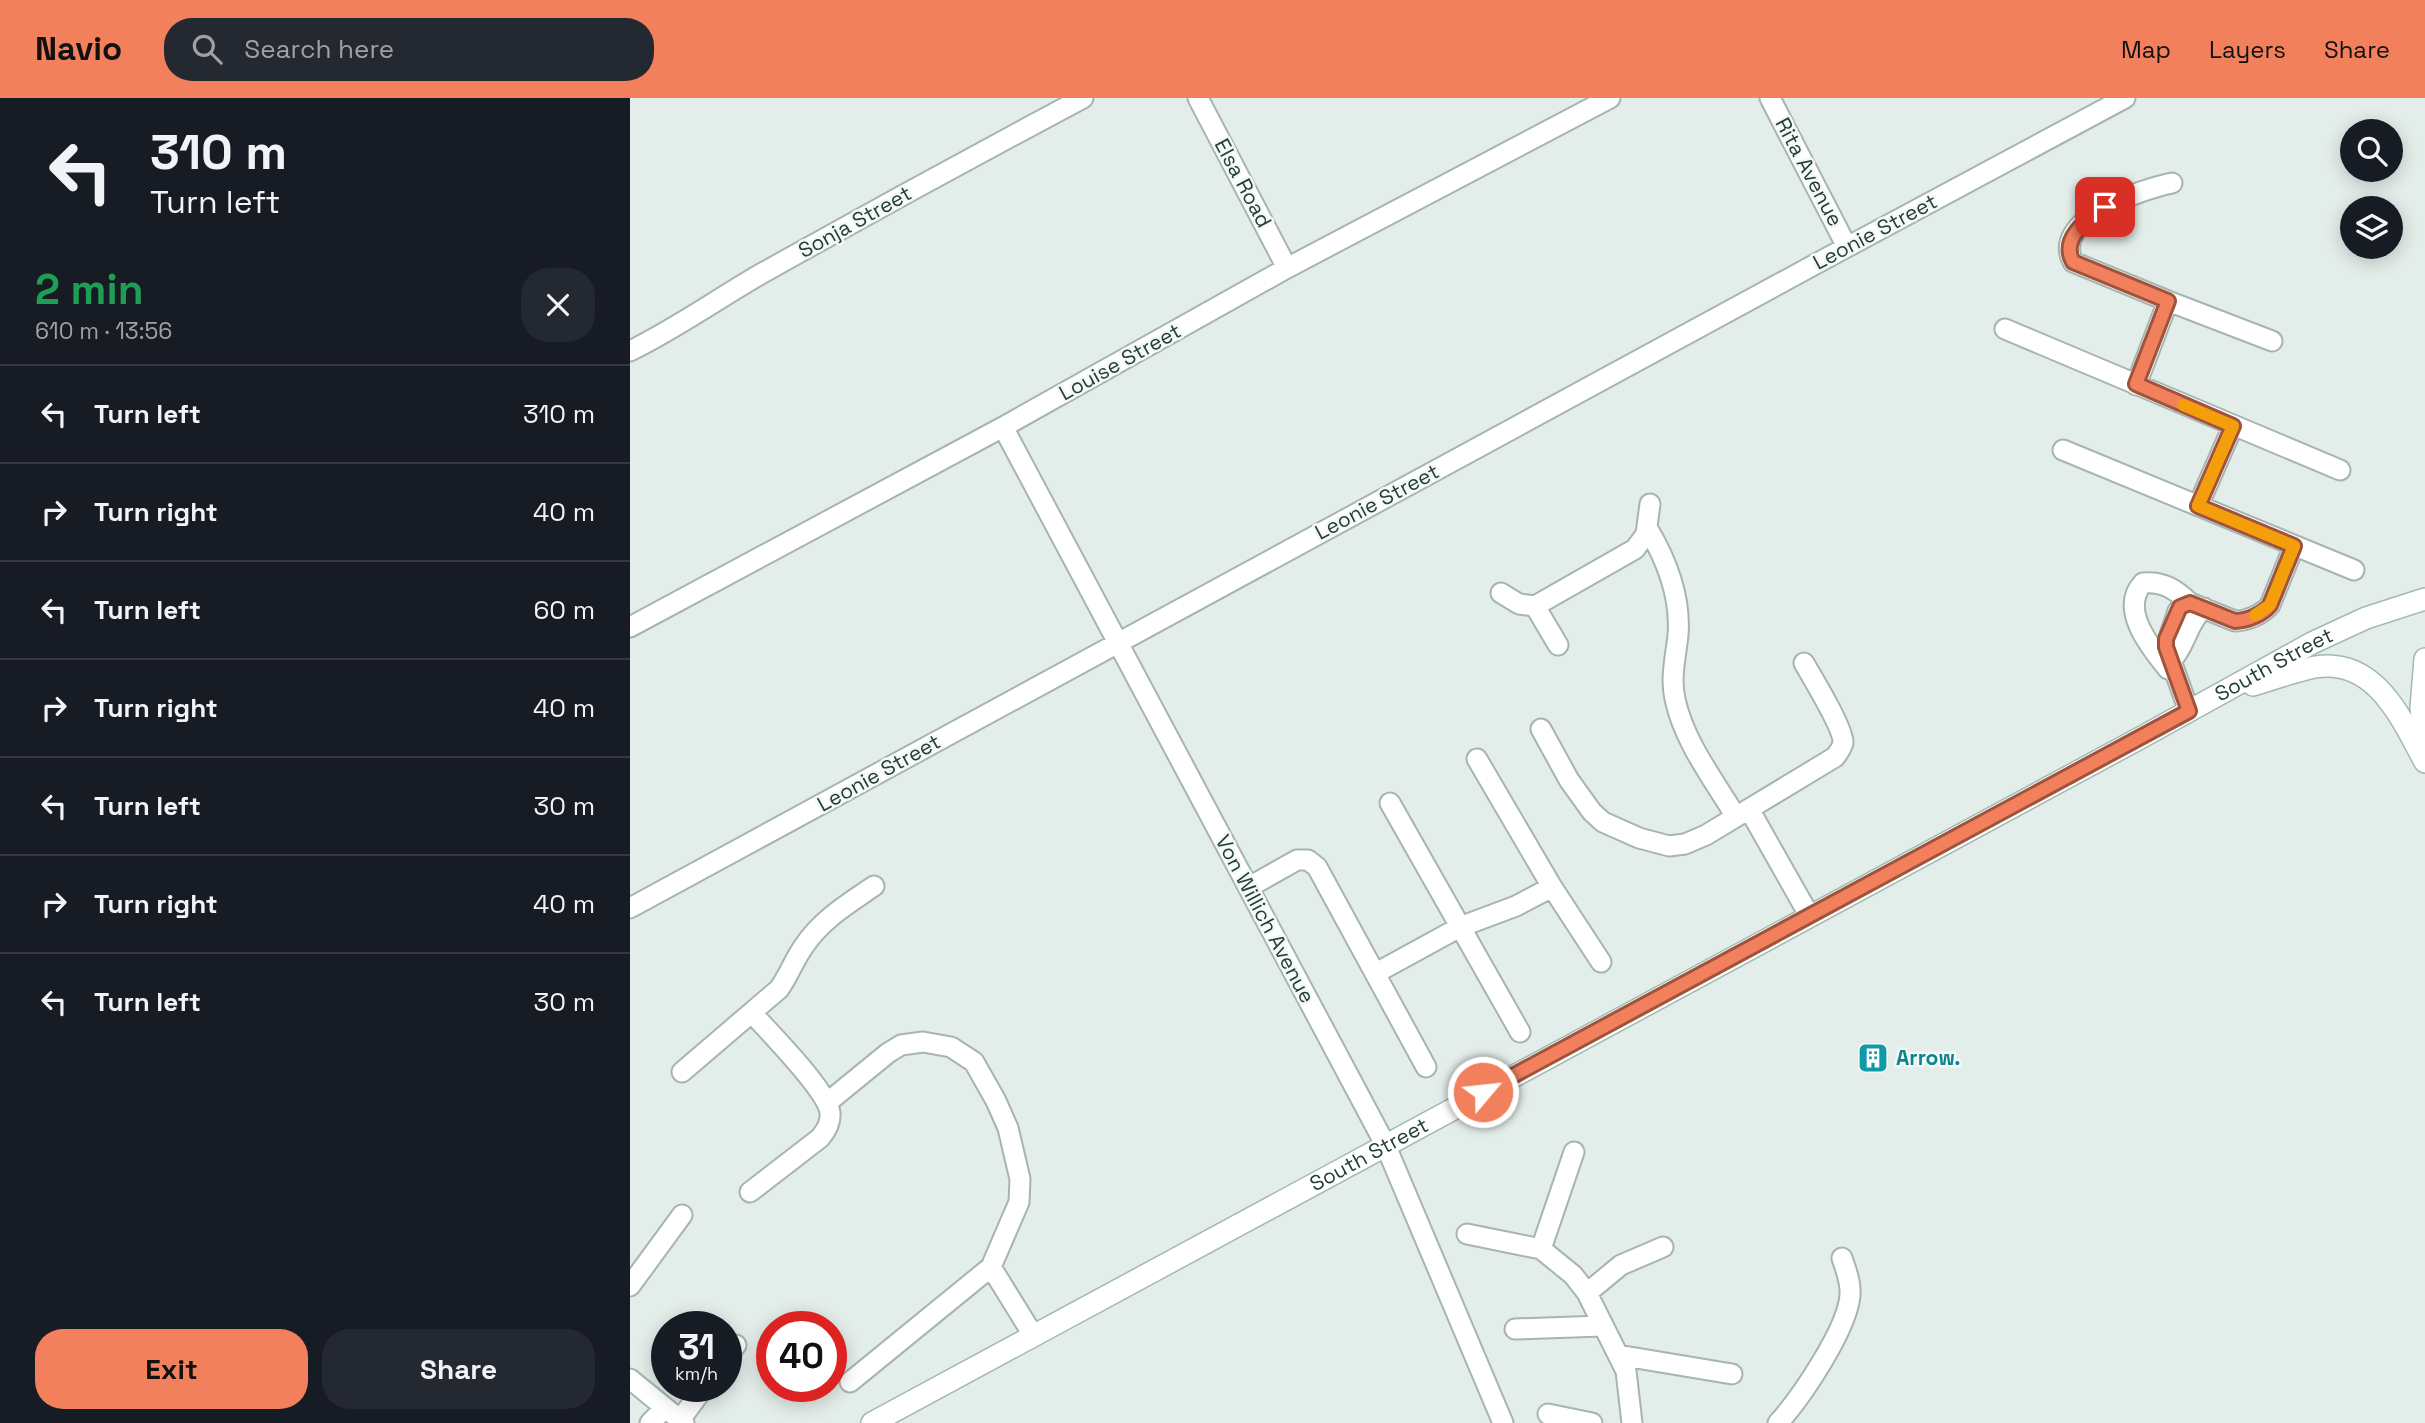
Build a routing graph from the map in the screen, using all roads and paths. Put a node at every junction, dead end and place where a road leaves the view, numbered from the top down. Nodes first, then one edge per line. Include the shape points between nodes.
1 (1083, 98) edge
2 (1198, 98) edge
3 (1610, 98) edge
4 (1770, 98) edge
5 (2125, 98) edge
6 (2172, 183) dead end
7 (1847, 247) junction
8 (1287, 268) junction
9 (2168, 301) junction
10 (2006, 329) dead end
11 (2272, 341) dead end
12 (630, 351) edge
13 (2136, 384) junction
14 (2233, 426) junction
15 (1003, 427) junction
16 (2063, 450) dead end
17 (2340, 470) dead end
18 (1650, 504) dead end
19 (2198, 506) junction
20 (1648, 529) junction
21 (2294, 546) junction
22 (2354, 570) dead end
23 (1501, 593) dead end
24 (2425, 600) edge
25 (1535, 606) junction
26 (2197, 606) junction
27 (630, 627) edge
28 (1118, 642) junction
29 (1558, 645) dead end
30 (2425, 659) edge
31 (1804, 663) dead end
32 (2173, 669) junction
33 (2216, 696) junction
34 (2189, 711) junction
35 (1541, 729) dead end
36 (2425, 747) edge
37 (1477, 759) dead end
38 (2425, 762) edge
39 (1390, 803) dead end
40 (1743, 813) junction
41 (874, 886) dead end
42 (1249, 887) junction
43 (1552, 887) junction
44 (630, 908) edge
45 (1810, 915) junction
46 (1460, 927) junction
47 (1601, 962) dead end
48 (1376, 973) junction
49 (752, 1013) junction
50 (1520, 1032) dead end
51 (1426, 1067) dead end
52 (681, 1072) dead end
53 (828, 1102) junction
54 (1385, 1144) junction
55 (1574, 1152) dead end
56 (750, 1192) dead end
57 (682, 1215) dead end
58 (1467, 1234) dead end
59 (1663, 1247) dead end
60 (1541, 1249) junction
61 (1842, 1258) dead end
62 (991, 1267) junction
63 (630, 1286) edge
64 (1587, 1293) junction
65 (1602, 1326) junction
66 (1515, 1329) dead end
67 (1033, 1335) junction
68 (1618, 1355) junction
69 (1732, 1374) dead end
70 (630, 1379) edge
71 (850, 1382) dead end
72 (690, 1402) edge
73 (1548, 1415) dead end
74 (676, 1417) edge
75 (650, 1423) edge
76 (872, 1423) edge
77 (1503, 1423) edge
78 (1592, 1423) edge
79 (1632, 1423) edge
80 (1778, 1423) edge

1 - 12 street, Sonja Street via 755,277
2 - 8 street, Elsa Road
3 - 8 street, Louise Street
4 - 7 street, Rita Avenue
5 - 7 street, Leonie Street
6 - 9 street via 2150,187 2105,207 2091,216 2069,243 2073,262
7 - 28 street, Leonie Street
8 - 15 street, Louise Street
9 - 11 street
9 - 13 street
10 - 13 street
13 - 14 street
14 - 17 street
14 - 19 street
15 - 27 street, Louise Street
15 - 28 street, Von Willich Avenue
16 - 19 street
18 - 20 street
19 - 21 street
20 - 25 street via 1635,549
20 - 40 street via 1663,556 1678,604 1673,683 1679,714 1696,751
21 - 22 street
21 - 26 street via 2268,608 2235,621
23 - 25 street
24 - 33 street, South Street via 2366,618
25 - 29 street
26 - 32 street
26 - 32 street via 2175,589 2156,582 2143,583 2136,591 2138,624 2153,649
28 - 42 street, Von Willich Avenue
28 - 44 street, Leonie Street
30 - 36 street via 2421,707
31 - 40 street via 1838,726 1843,745 1835,757
32 - 34 street
33 - 34 street, South Street
33 - 38 street via 2317,667 2353,672 2383,691
34 - 45 street, South Street
35 - 40 street via 1592,812 1628,834 1669,846 1685,844
37 - 43 street
39 - 46 street
40 - 45 street
41 - 49 street via 818,929 779,989
42 - 48 street via 1297,860 1313,862
42 - 54 street, Von Willich Avenue
43 - 46 street
43 - 47 street
45 - 54 street, South Street
46 - 48 street
46 - 50 street
48 - 51 street
49 - 52 street
49 - 53 street
53 - 56 street via 831,1118 827,1130
53 - 62 street via 888,1053 912,1042 951,1048 974,1062 1008,1128 1020,1179 1019,1202
54 - 67 street, South Street
54 - 77 street, Von Willich Avenue
55 - 60 street
57 - 63 street
58 - 60 street
59 - 64 street via 1621,1265
60 - 64 street
61 - 80 street via 1850,1281 1845,1318 1807,1387
62 - 67 street
62 - 71 street
64 - 65 street
65 - 66 street
65 - 68 street
67 - 76 street, South Street
68 - 69 street
68 - 79 street via 1626,1371
70 - 74 street
72 - 74 street
73 - 78 street
74 - 75 street

